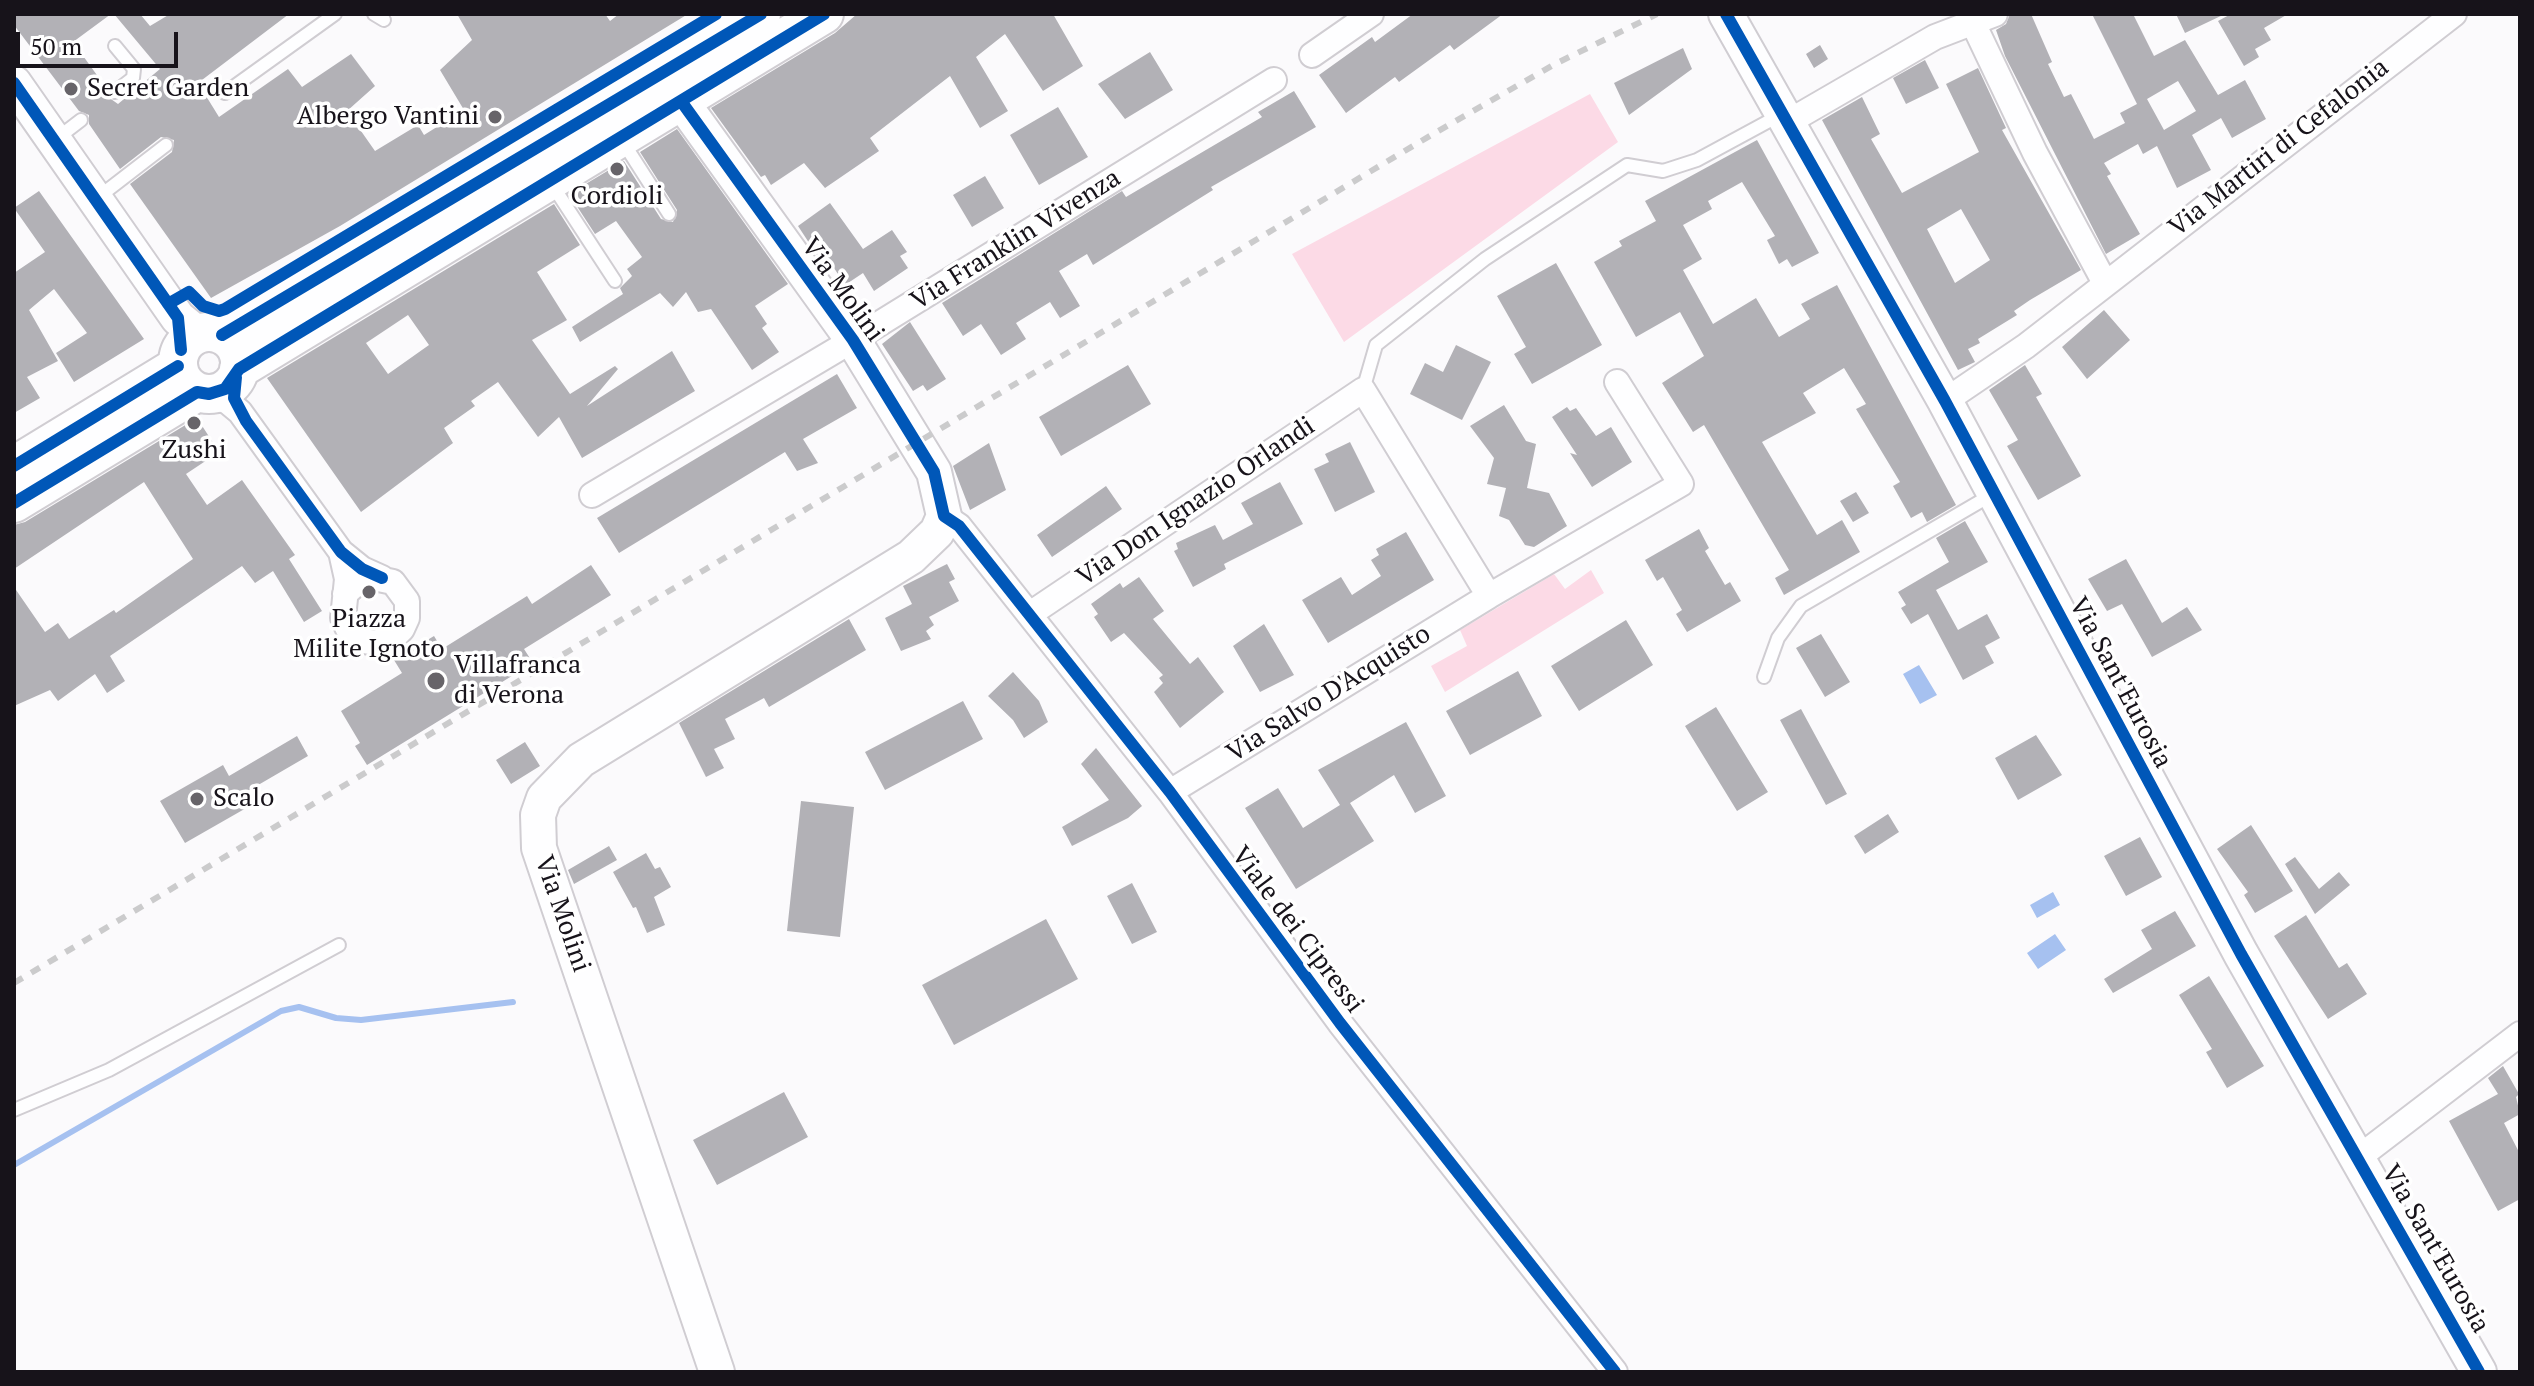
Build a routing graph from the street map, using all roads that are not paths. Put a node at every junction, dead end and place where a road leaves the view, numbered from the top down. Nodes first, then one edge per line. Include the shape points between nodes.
1 (335, 14) edge
2 (761, 14) edge
3 (824, 14) edge
4 (1371, 14) edge
5 (1726, 14) edge
6 (2454, 14) edge
7 (1984, 18) edge
8 (115, 46) dead end
9 (1312, 55) dead end
10 (1274, 80) dead end
11 (14, 83) edge
12 (644, 84) junction
13 (115, 92) dead end
14 (225, 93) dead end
15 (681, 101) junction
16 (1787, 117) junction
17 (81, 120) dead end
18 (620, 138) junction
19 (54, 140) junction
20 (166, 145) dead end
21 (549, 181) junction
22 (95, 200) junction
23 (669, 214) dead end
24 (615, 281) dead end
25 (2105, 283) junction
26 (853, 340) junction
27 (209, 365) junction
28 (1617, 382) dead end
29 (1363, 390) junction
30 (1945, 401) junction
31 (14, 466) edge
32 (1993, 494) junction
33 (592, 495) dead end
34 (14, 503) edge
35 (944, 516) junction
36 (341, 552) junction
37 (382, 578) junction
38 (345, 594) junction
39 (1489, 596) junction
40 (1030, 614) junction
41 (1764, 677) dead end
42 (1170, 792) junction
43 (339, 945) dead end
44 (2520, 1034) edge
45 (14, 1110) edge
46 (2358, 1158) junction
47 (717, 1372) edge
48 (1615, 1372) edge
49 (2479, 1372) edge

1 - 14 lane
2 - 12 main road
3 - 15 main road
4 - 9 street
5 - 16 street, Via Sant'Eurosia
6 - 25 street, Via Martiri di Cefalonia
7 - 16 street via 1935,37
7 - 25 street via 2035,153
8 - 13 lane via 134,69 133,78
10 - 26 street, Via Franklin Vivenza
11 - 19 street
12 - 15 street, Via Molini via 668,86
12 - 27 main road
15 - 18 main road
15 - 26 street, Via Molini
16 - 29 lane via 1697,160 1663,171 1627,165 1614,173 1485,259 1376,345
16 - 30 street, Via Sant'Eurosia
17 - 19 lane
18 - 21 main road
18 - 23 lane
19 - 22 street
20 - 22 lane
21 - 24 lane
21 - 27 main road
22 - 27 street
25 - 30 street, Via Martiri di Cefalonia
26 - 33 street, Via Franklin Vivenza
26 - 35 street, Via Molini via 934,472
27 - 31 main road
27 - 34 main road
27 - 36 street
28 - 39 street, Via Salvo D'Acquisto via 1681,484
29 - 39 street
29 - 40 street, Via Don Ignazio Orlandi
30 - 32 street, Via Sant'Eurosia
32 - 41 lane via 1801,606 1778,638
32 - 46 street, Via Sant'Eurosia via 2241,954
35 - 40 street, Viale dei Cipressi via 959,526
35 - 47 street, Via Molini via 937,532 911,557 581,760 544,798 538,815 539,848
36 - 37 street
36 - 38 street
37 - 38 street via 359,581
37 - 38 street via 393,582 407,601 407,618 394,637 375,643 356,637 343,618
39 - 42 street, Via Salvo D'Acquisto
40 - 42 street, Viale dei Cipressi
42 - 48 street, Viale dei Cipressi via 1340,1023
43 - 45 lane via 109,1070
44 - 46 street
46 - 49 street, Via Sant'Eurosia

